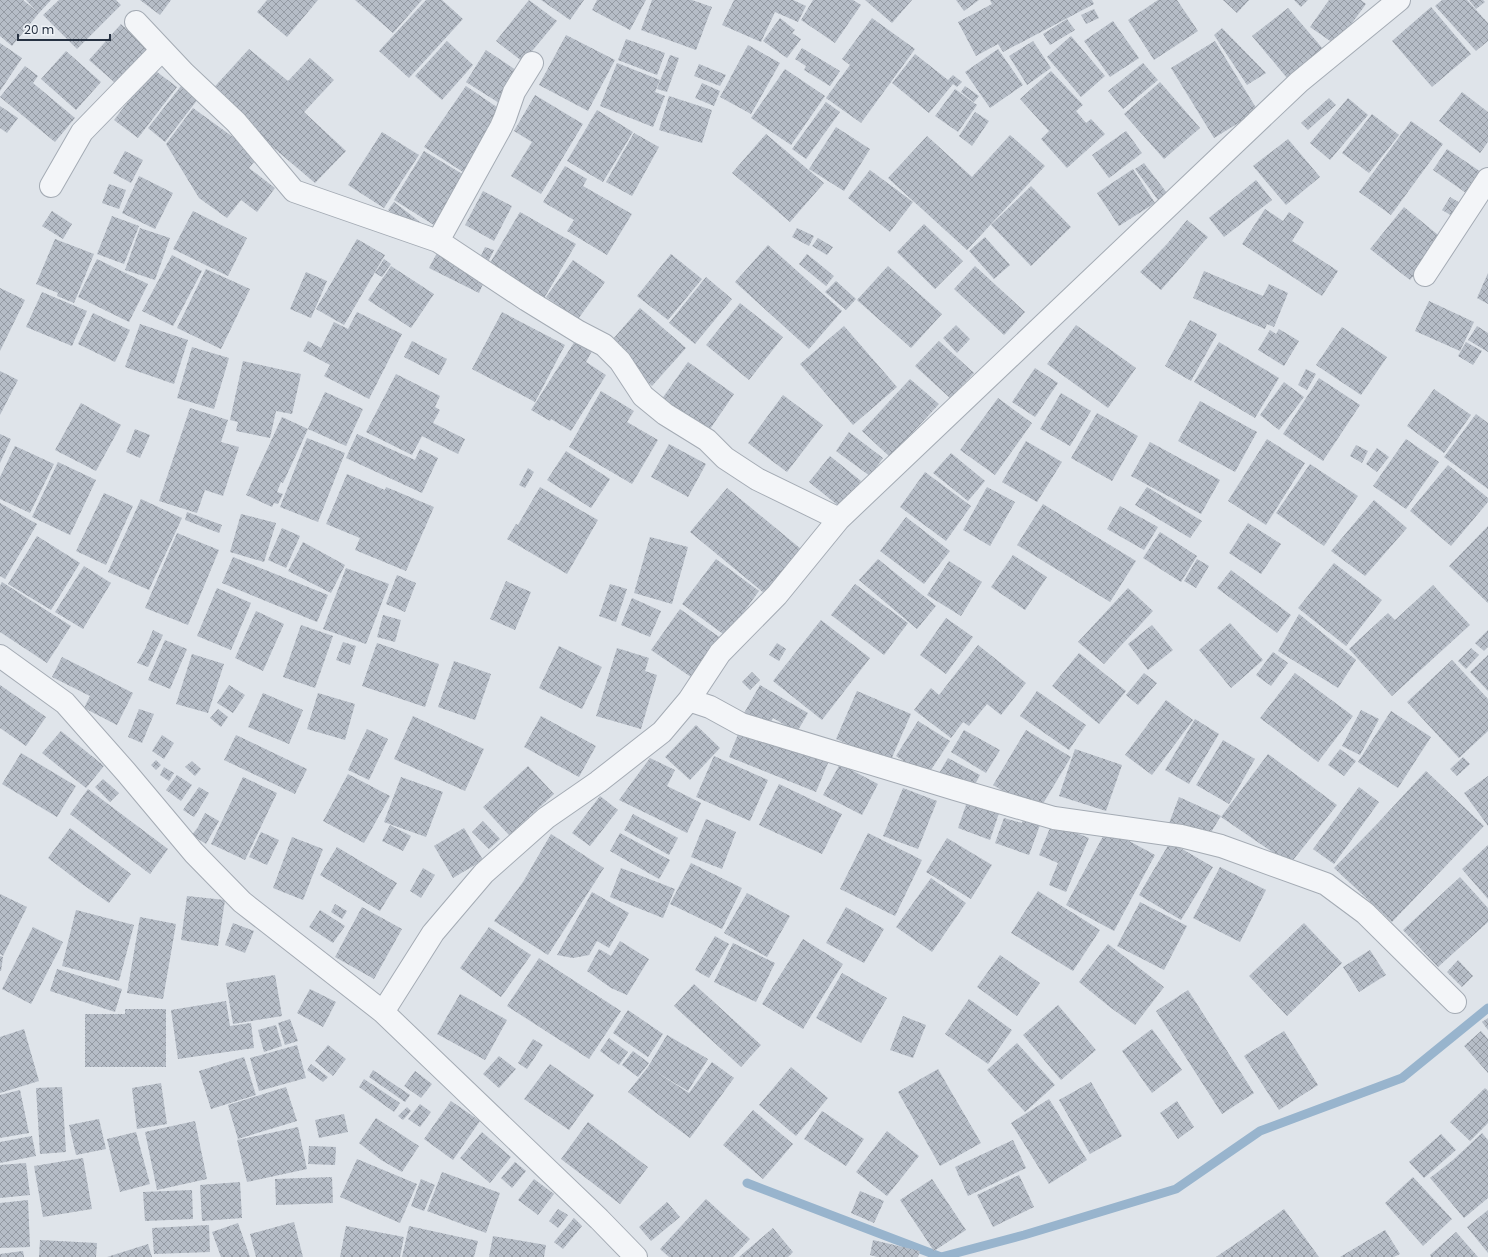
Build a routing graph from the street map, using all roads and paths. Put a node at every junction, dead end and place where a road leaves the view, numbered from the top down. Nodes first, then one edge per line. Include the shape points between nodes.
1 (1399, 0) edge
2 (136, 22) dead end
3 (160, 48) junction
4 (532, 63) dead end
5 (1488, 179) edge
6 (51, 186) dead end
7 (438, 241) junction
8 (1425, 276) dead end
9 (839, 519) junction
10 (0, 656) edge
11 (689, 700) junction
12 (1455, 1002) dead end
13 (383, 1012) junction
14 (636, 1257) edge

1 - 9 street via 1300,82
2 - 3 street
3 - 6 street via 156,57 82,132
3 - 7 street via 236,122 294,191
4 - 7 street via 514,92 501,127
5 - 8 street
7 - 9 street via 528,300 604,345 620,361 643,396 665,414 707,440 725,458 757,479
9 - 11 street via 777,595 720,653
10 - 13 street via 65,703 194,853 242,902
11 - 12 street via 710,707 741,724 1054,818 1181,836 1221,846 1326,884 1365,913
11 - 13 street via 662,732 598,782 546,818 484,873 433,933
13 - 14 street

